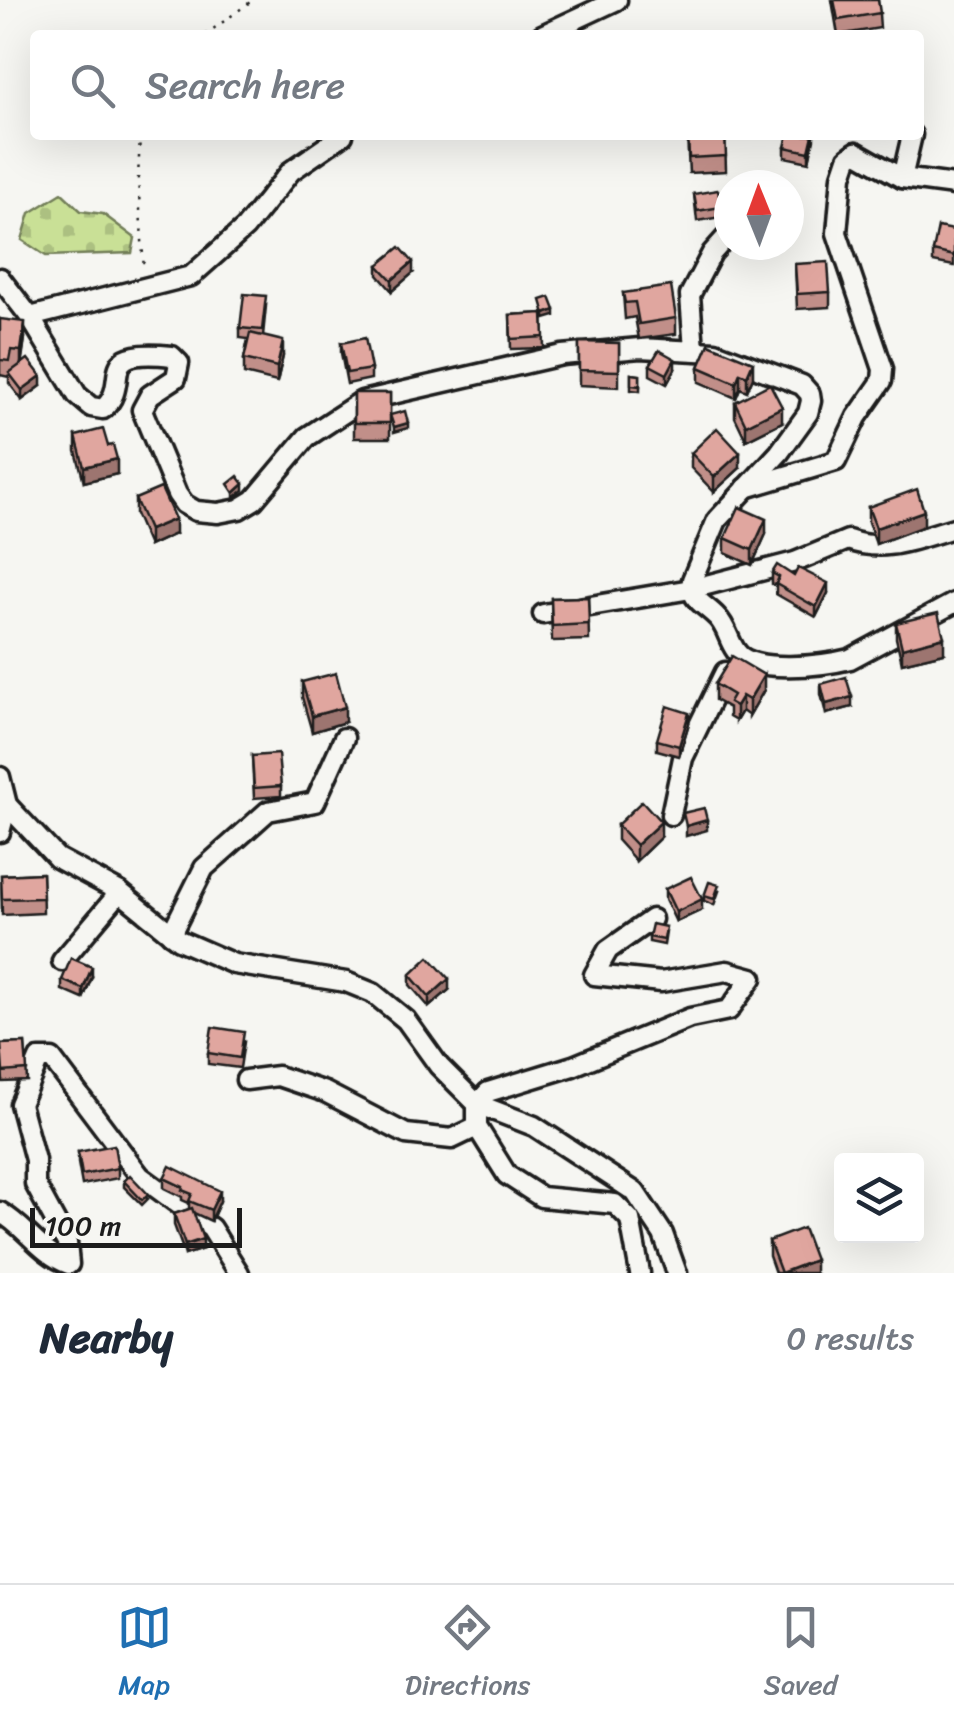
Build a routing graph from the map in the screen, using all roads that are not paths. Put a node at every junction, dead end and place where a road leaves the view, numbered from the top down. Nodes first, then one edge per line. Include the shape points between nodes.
1 (617, 0) edge
2 (553, 30) edge
3 (335, 140) edge
4 (911, 140) edge
5 (902, 178) junction
6 (954, 186) edge
7 (714, 250) edge
8 (0, 278) edge
9 (30, 318) junction
10 (694, 350) junction
11 (746, 488) junction
12 (954, 528) edge
13 (691, 589) junction
14 (954, 603) edge
15 (543, 614) dead end
16 (750, 662) junction
17 (344, 738) dead end
18 (0, 777) edge
19 (7, 805) junction
20 (670, 815) dead end
21 (0, 832) edge
22 (120, 892) junction
23 (652, 919) dead end
24 (171, 934) junction
25 (62, 961) dead end
26 (246, 1080) dead end
27 (478, 1104) junction
28 (477, 1127) junction
29 (0, 1212) edge
30 (72, 1268) edge
31 (239, 1273) edge
32 (640, 1273) edge
33 (677, 1273) edge

1 - 2 street
3 - 9 street via 292,171 245,228 191,276
4 - 5 street
5 - 6 street
5 - 11 street via 856,152 842,176 837,233 882,380 836,461
7 - 10 street via 690,294
8 - 9 street
9 - 10 street via 90,407 109,404 116,373 131,356 172,356 176,378 144,404 145,422 184,504 218,513 254,500 307,437 362,401 562,354
10 - 11 street via 736,358 810,394 808,413
11 - 13 street via 717,520
12 - 13 street via 892,547 848,540 796,562
13 - 15 street
13 - 16 street
14 - 16 street via 850,659 822,666
16 - 20 street via 729,664 683,758
17 - 24 street via 315,802 268,810 204,868
18 - 19 street
19 - 21 street
19 - 22 street via 57,858
22 - 24 street
22 - 25 street
23 - 27 street via 608,950 594,975 661,982 727,972 752,978 729,1010 488,1092
24 - 27 street via 234,964 346,982 373,993 406,1020
26 - 28 street via 278,1076 406,1134 452,1139
27 - 28 street
27 - 33 street via 534,1126 635,1192 663,1234
28 - 32 street via 507,1175 541,1197 615,1204 630,1219
29 - 30 street
30 - 31 street via 67,1243 35,1184 20,1104 39,1059 52,1059 140,1176 211,1228

